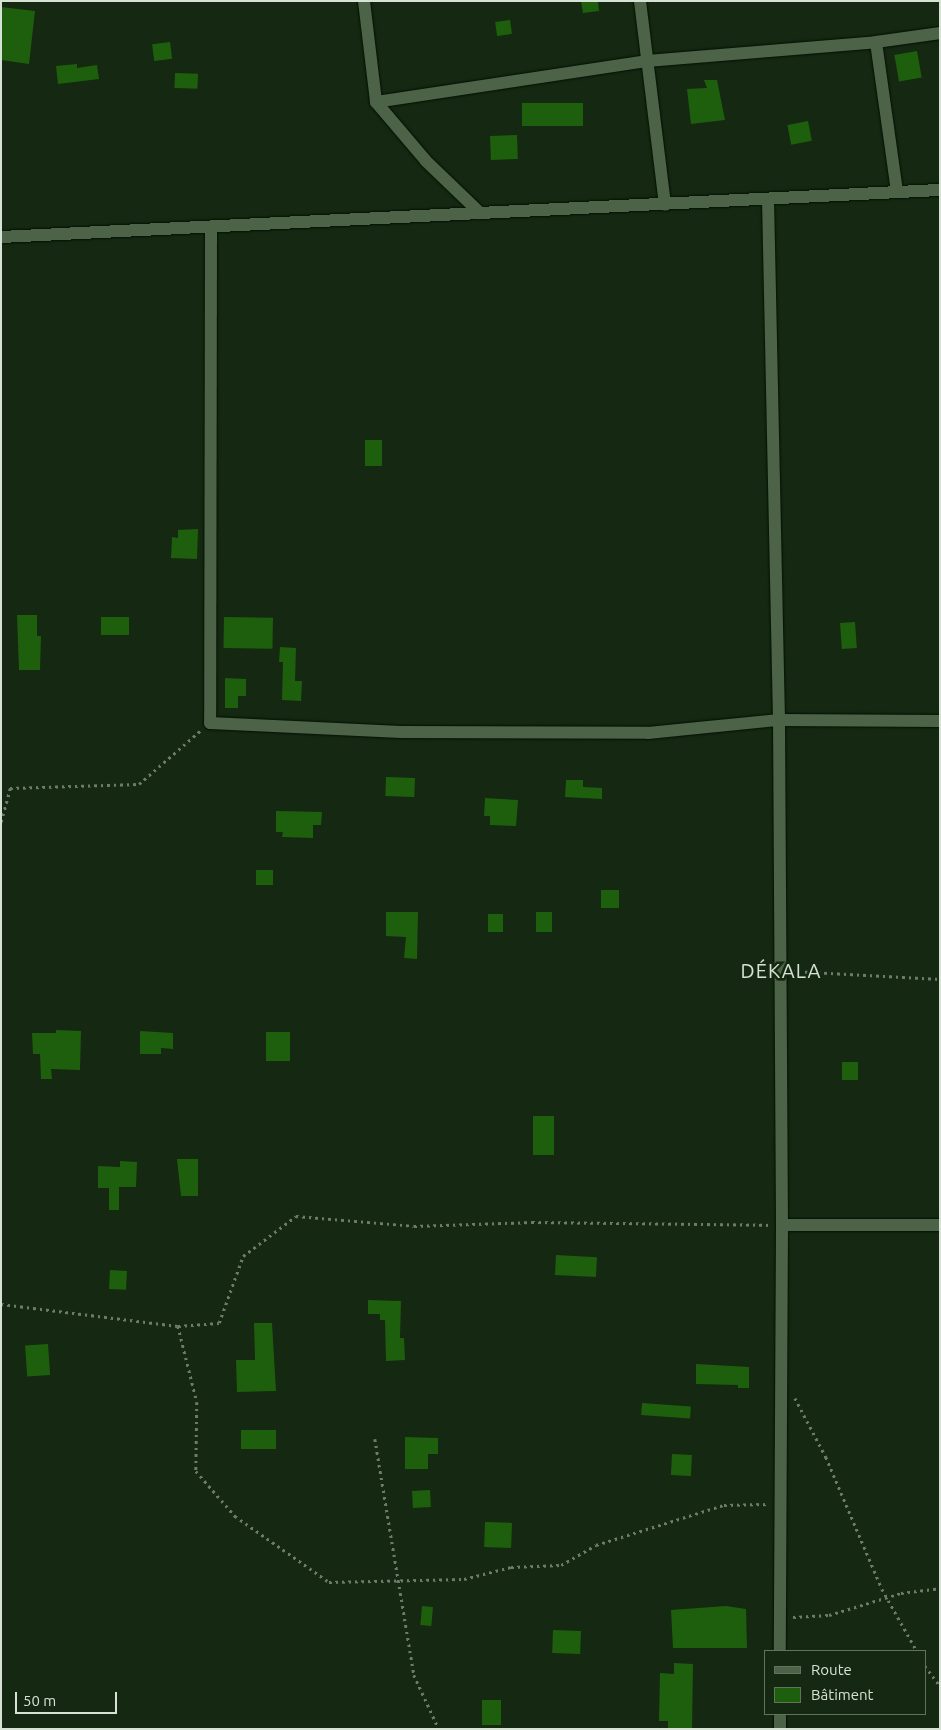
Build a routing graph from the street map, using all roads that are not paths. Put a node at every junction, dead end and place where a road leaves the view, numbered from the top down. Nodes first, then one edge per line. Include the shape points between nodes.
1 (364, 1) edge
2 (640, 1) edge
3 (940, 33) edge
4 (876, 42) junction
5 (647, 61) junction
6 (376, 102) junction
7 (940, 190) edge
8 (897, 192) junction
9 (768, 199) junction
10 (664, 204) junction
11 (480, 213) junction
12 (212, 227) junction
13 (1, 237) edge
14 (779, 720) junction
15 (940, 721) edge
16 (782, 1225) junction
17 (940, 1225) edge
18 (780, 1650) edge
19 (780, 1715) edge
20 (780, 1729) edge

1 - 6 street
2 - 5 street
3 - 4 street
4 - 5 street
4 - 8 street
5 - 6 street
5 - 10 street
6 - 11 street via 426,161
7 - 8 street
8 - 9 street
9 - 10 street
9 - 14 street
10 - 11 street
11 - 12 street
12 - 13 street
12 - 14 street via 210,723 401,732 648,733
14 - 15 street
14 - 16 street
16 - 17 street
16 - 18 street
19 - 20 street

